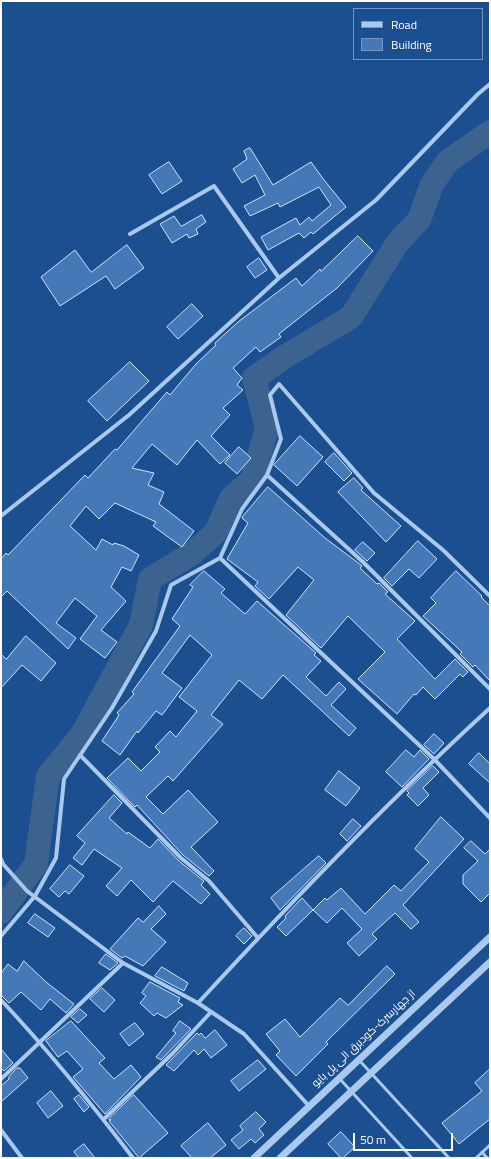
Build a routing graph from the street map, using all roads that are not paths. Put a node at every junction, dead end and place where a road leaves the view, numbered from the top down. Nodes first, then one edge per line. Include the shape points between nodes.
1 (490, 84) edge
2 (130, 234) dead end
3 (279, 278) junction
4 (267, 475) junction
5 (1, 516) edge
6 (220, 558) junction
7 (490, 596) edge
8 (490, 689) edge
9 (490, 708) edge
10 (80, 756) junction
11 (434, 759) junction
12 (490, 818) edge
13 (1, 858) edge
14 (34, 896) junction
15 (1, 936) edge
16 (490, 937) edge
17 (258, 938) junction
18 (490, 962) edge
19 (123, 963) junction
20 (1, 1000) edge
21 (198, 1003) junction
22 (211, 1012) junction
23 (41, 1043) junction
24 (359, 1060) junction
25 (372, 1074) junction
26 (339, 1078) junction
27 (1, 1079) edge
28 (352, 1092) junction
29 (309, 1106) junction
30 (104, 1119) junction
31 (1, 1130) edge
32 (490, 1145) edge
33 (482, 1152) junction
34 (22, 1158) edge
35 (133, 1158) edge
36 (254, 1158) edge
37 (280, 1158) edge
38 (412, 1158) edge
39 (449, 1158) edge
40 (476, 1158) edge
41 (487, 1158) edge

1 - 3 street via 376,200
2 - 3 street via 214,186
3 - 5 street via 129,415
4 - 6 street via 242,509
4 - 7 street via 281,439 270,395 279,384 374,493 443,550
4 - 8 street via 363,562
6 - 10 street via 171,585 156,631 112,708
6 - 11 street
9 - 11 street
10 - 14 street via 64,780 56,858
10 - 17 street via 181,858 209,881
11 - 12 street
11 - 17 street
13 - 14 street via 19,883
14 - 15 street
14 - 19 street
16 - 24 street, از جهارسرک-کودبرق الی پل بایو
17 - 21 street
18 - 25 street
19 - 21 street
19 - 23 street
20 - 23 street
21 - 22 street
22 - 29 street via 244,1034
22 - 30 street via 168,1058
23 - 27 street
23 - 30 street
24 - 25 lane
24 - 26 street, از جهارسرک-کودبرق الی پل بایو
25 - 28 street
25 - 39 lane
26 - 28 lane
26 - 29 street, از جهارسرک-کودبرق الی پل بایو
28 - 37 street
28 - 38 lane
29 - 36 street, از جهارسرک-کودبرق الی پل بایو
30 - 35 street
31 - 34 street
32 - 33 lane
33 - 40 lane
33 - 41 lane

